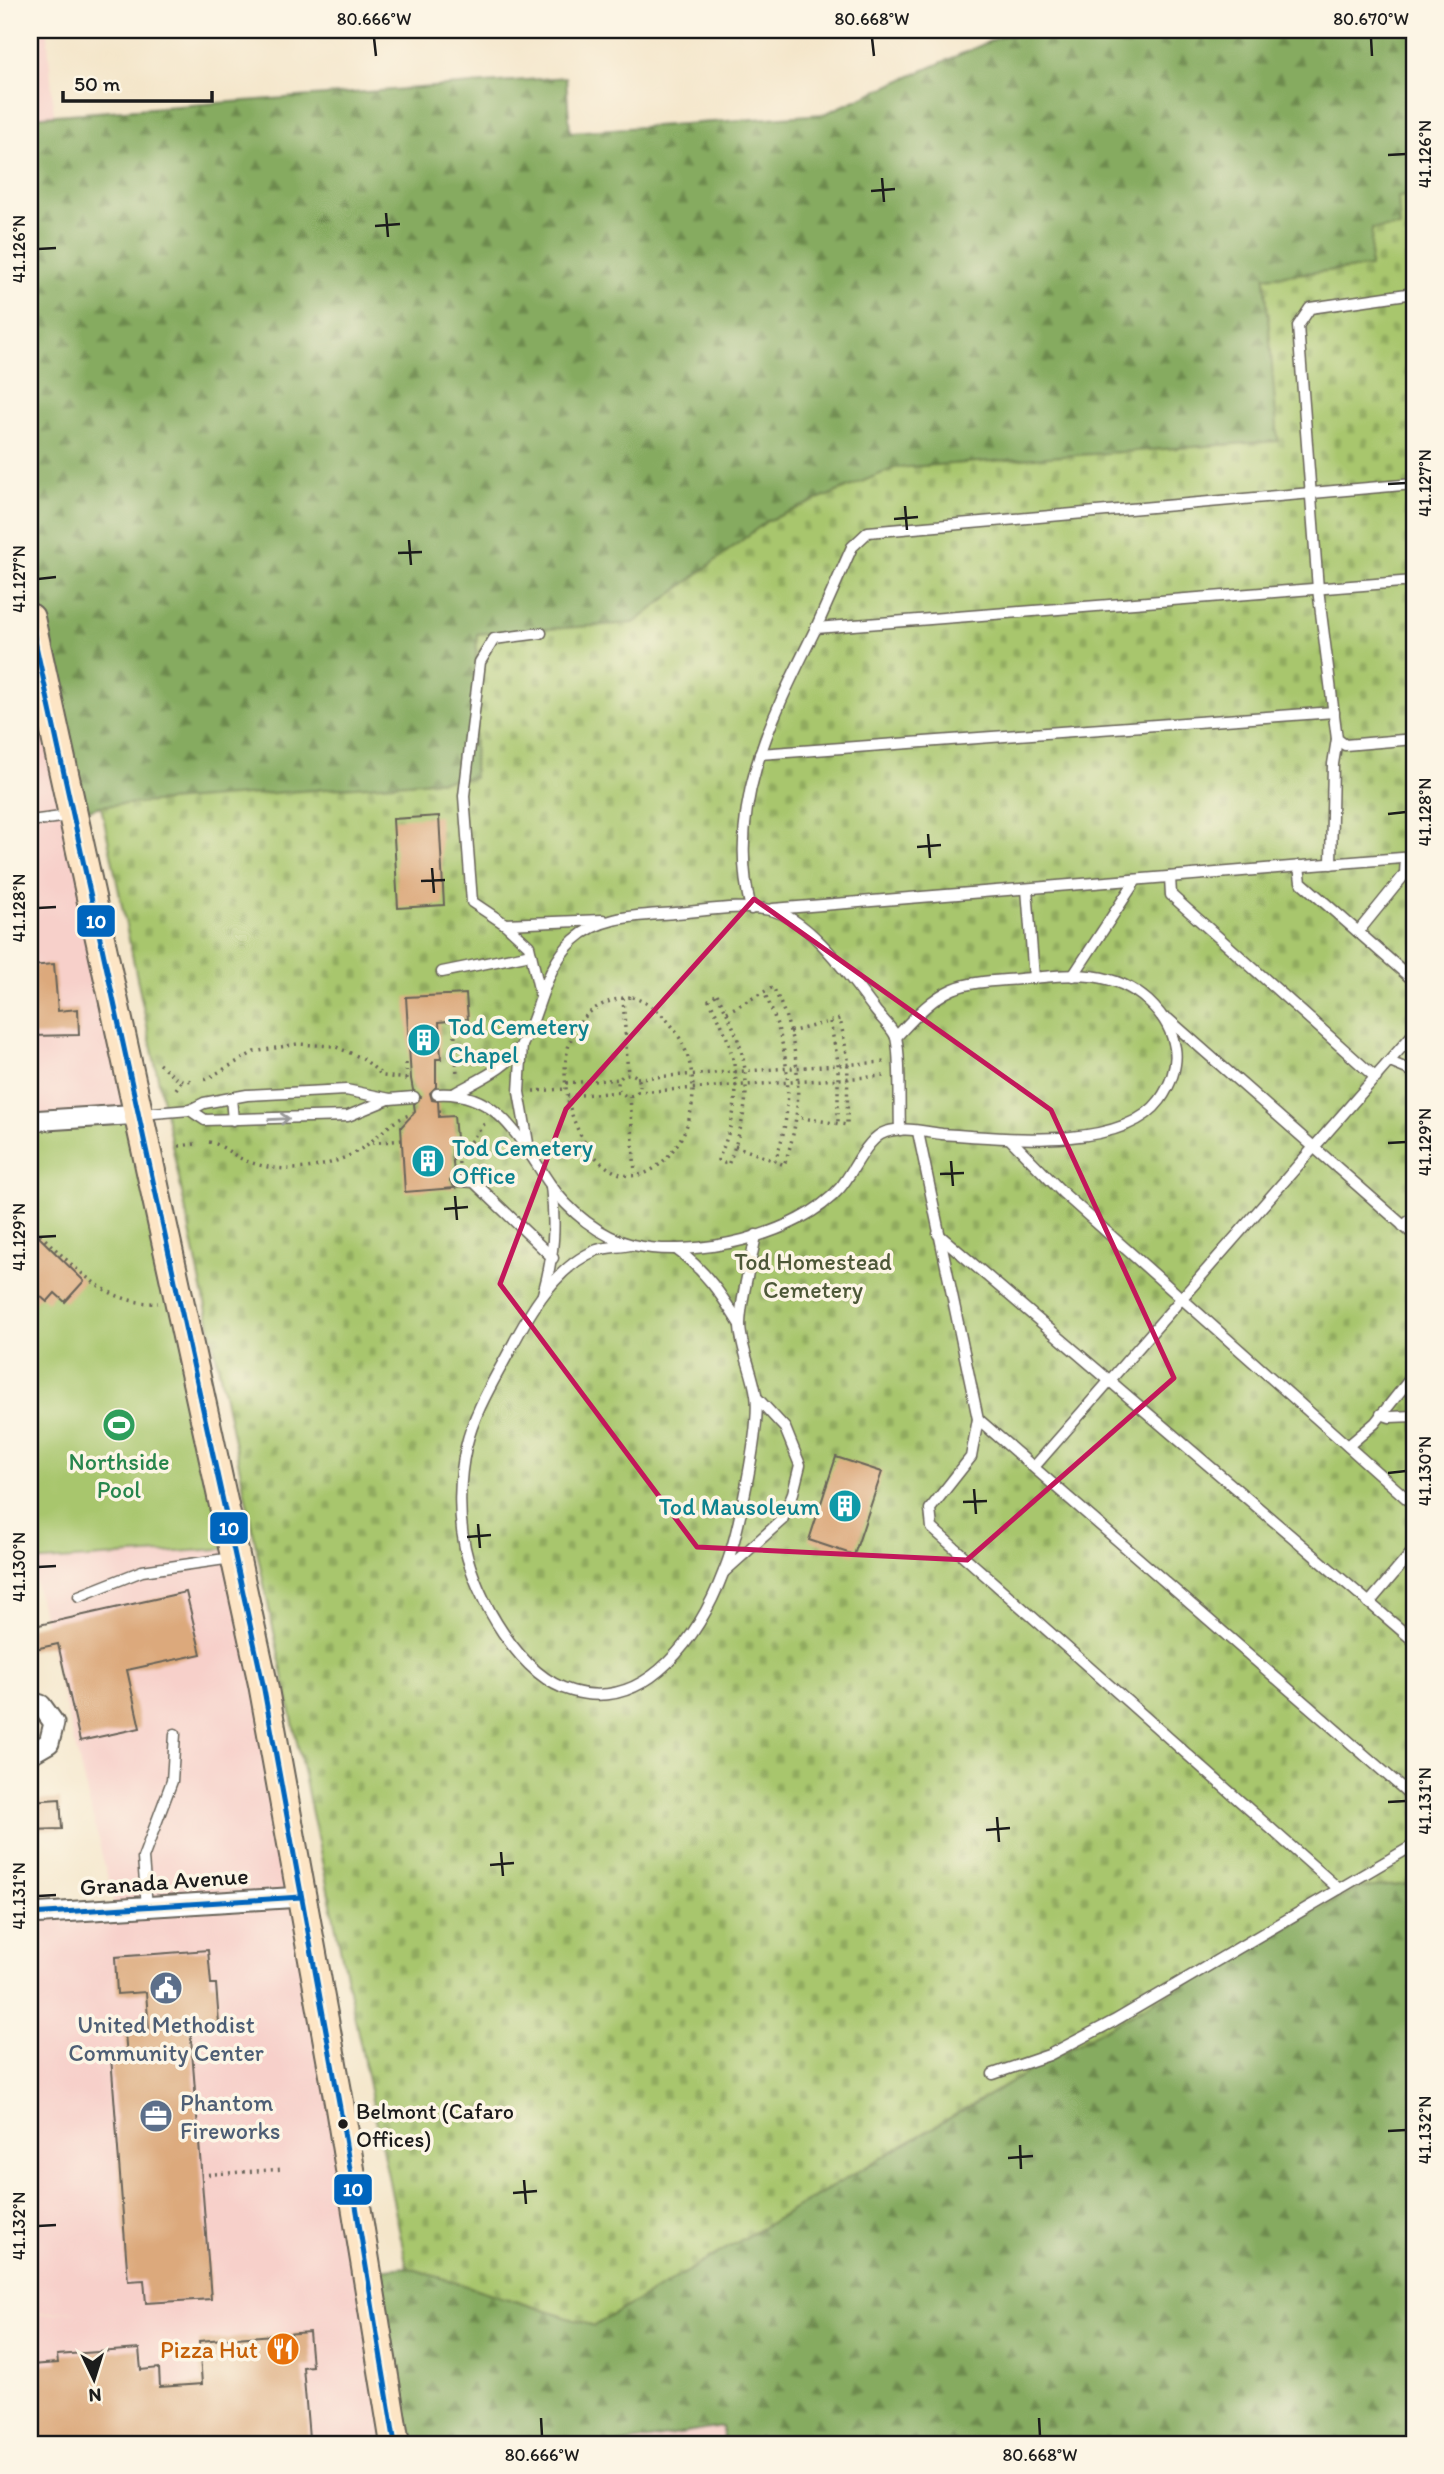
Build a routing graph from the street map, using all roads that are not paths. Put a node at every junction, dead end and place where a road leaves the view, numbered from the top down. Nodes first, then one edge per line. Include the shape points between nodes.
1 (1414, 293) edge
2 (1414, 484) edge
3 (1311, 495) junction
4 (1414, 581) edge
5 (1318, 589) junction
6 (30, 618) edge
7 (816, 628) junction
8 (541, 633) dead end
9 (1334, 712) junction
10 (1337, 739) junction
11 (1414, 739) edge
12 (760, 754) junction
13 (73, 815) junction
14 (30, 821) edge
15 (1410, 857) edge
16 (1331, 864) junction
17 (1299, 866) junction
18 (1170, 877) junction
19 (1136, 880) junction
20 (1027, 889) junction
21 (751, 909) junction
22 (770, 910) junction
23 (612, 920) junction
24 (505, 924) junction
25 (1358, 932) junction
26 (531, 954) junction
27 (442, 972) dead end
28 (1073, 976) junction
29 (1034, 978) junction
30 (1414, 981) edge
31 (540, 993) junction
32 (1159, 1012) junction
33 (1414, 1034) edge
34 (896, 1037) junction
35 (523, 1044) junction
36 (1390, 1062) junction
37 (1414, 1072) edge
38 (1376, 1078) junction
39 (455, 1093) junction
40 (437, 1094) dead end
41 (414, 1097) dead end
42 (231, 1098) junction
43 (390, 1099) junction
44 (190, 1110) junction
45 (141, 1114) junction
46 (30, 1121) edge
47 (233, 1121) junction
48 (900, 1130) junction
49 (918, 1132) junction
50 (1010, 1139) junction
51 (1314, 1148) junction
52 (531, 1152) junction
53 (458, 1177) road end
54 (551, 1185) junction
55 (1414, 1217) edge
56 (1403, 1226) junction
57 (938, 1234) junction
58 (756, 1235) junction
59 (1414, 1235) edge
60 (632, 1245) junction
61 (675, 1248) junction
62 (553, 1258) junction
63 (543, 1294) junction
64 (1182, 1298) junction
65 (740, 1325) junction
66 (1414, 1374) edge
67 (1109, 1380) junction
68 (757, 1398) junction
69 (1381, 1414) junction
70 (1414, 1416) edge
71 (978, 1419) junction
72 (1348, 1446) junction
73 (1034, 1467) junction
74 (1414, 1505) edge
75 (1414, 1550) edge
76 (236, 1557) junction
77 (724, 1572) junction
78 (79, 1596) dead end
79 (1369, 1603) junction
80 (1414, 1641) edge
81 (30, 1702) edge
82 (176, 1734) dead end
83 (30, 1754) edge
84 (1414, 1798) edge
85 (1414, 1845) edge
86 (1339, 1888) junction
87 (301, 1898) junction
88 (147, 1907) junction
89 (30, 1914) edge
90 (993, 2074) dead end
91 (395, 2444) edge

1 - 3 lane via 1310,309 1298,326
2 - 3 lane
3 - 5 lane
3 - 7 lane via 868,532 852,547
4 - 5 lane
5 - 7 lane
5 - 9 lane
6 - 13 main road via 44,705
7 - 12 lane
8 - 24 lane via 494,639 480,662 464,796 472,902
9 - 10 lane
9 - 12 lane
10 - 11 lane via 1345,745
10 - 16 lane
12 - 21 lane via 748,793 743,838 742,876
13 - 14 lane
13 - 45 main road
15 - 16 lane
15 - 25 lane via 1405,874
16 - 17 lane
17 - 18 lane
17 - 25 lane via 1301,882
18 - 19 lane
18 - 38 lane via 1171,895
19 - 20 lane
19 - 28 lane
20 - 22 lane
20 - 29 lane
21 - 22 lane
21 - 23 lane
22 - 34 lane via 796,921 844,970
23 - 24 lane
23 - 31 lane via 573,940
24 - 26 lane via 529,946
25 - 30 lane
26 - 27 lane
26 - 31 lane
28 - 29 lane
28 - 32 lane via 1121,981
29 - 34 lane via 953,989 928,1004
31 - 35 lane
32 - 50 lane via 1176,1050 1175,1068 1167,1091 1152,1111 1129,1125 1111,1129
32 - 51 lane
33 - 36 lane
34 - 48 lane
35 - 39 lane via 492,1072
35 - 52 lane via 519,1092
36 - 37 lane
36 - 38 lane
38 - 51 lane
39 - 40 lane
39 - 52 lane via 495,1110
41 - 43 lane
42 - 43 lane via 346,1090
42 - 44 lane
42 - 47 lane
47 -> 43 lane via 348,1116
44 - 45 lane
44 - 47 lane via 205,1120
45 - 46 street
45 - 76 main road
48 - 49 lane
48 - 58 lane via 881,1134 839,1189 811,1213
49 - 50 lane
49 - 57 lane
50 - 64 lane via 1063,1193
51 - 56 lane
51 - 64 lane
52 - 54 lane
53 - 62 lane via 474,1182
54 - 60 lane via 573,1211
54 - 62 lane via 556,1224
55 - 56 lane
56 - 59 lane
57 - 67 lane
57 - 71 lane
58 - 61 lane via 708,1247
58 - 65 lane
60 - 61 lane
60 - 63 lane via 597,1250 572,1265
61 - 65 lane via 716,1286
62 - 63 lane
63 - 77 lane via 474,1417 466,1449 461,1516 465,1549 486,1605 505,1636 549,1681 573,1692 605,1695 638,1685 669,1664 697,1628
64 - 67 lane
64 - 72 lane
65 - 68 lane
66 - 69 lane
67 - 73 lane
67 - 79 lane
68 - 77 lane via 736,1534
68 - 77 lane via 785,1428 800,1465 782,1520
69 - 70 lane
69 - 72 lane
71 - 73 lane
71 - 86 lane via 971,1457 930,1508 932,1528
72 - 74 lane
73 - 84 lane
75 - 79 lane
76 - 78 lane via 142,1571
76 - 87 main road
79 - 80 lane
81 - 83 street via 41,1705 54,1723 49,1743
82 - 88 lane via 172,1781 143,1858
85 - 86 lane
86 - 90 lane via 1114,2021 1049,2055
87 - 88 street, Granada Avenue
87 - 91 main road
88 - 89 street, Granada Avenue

